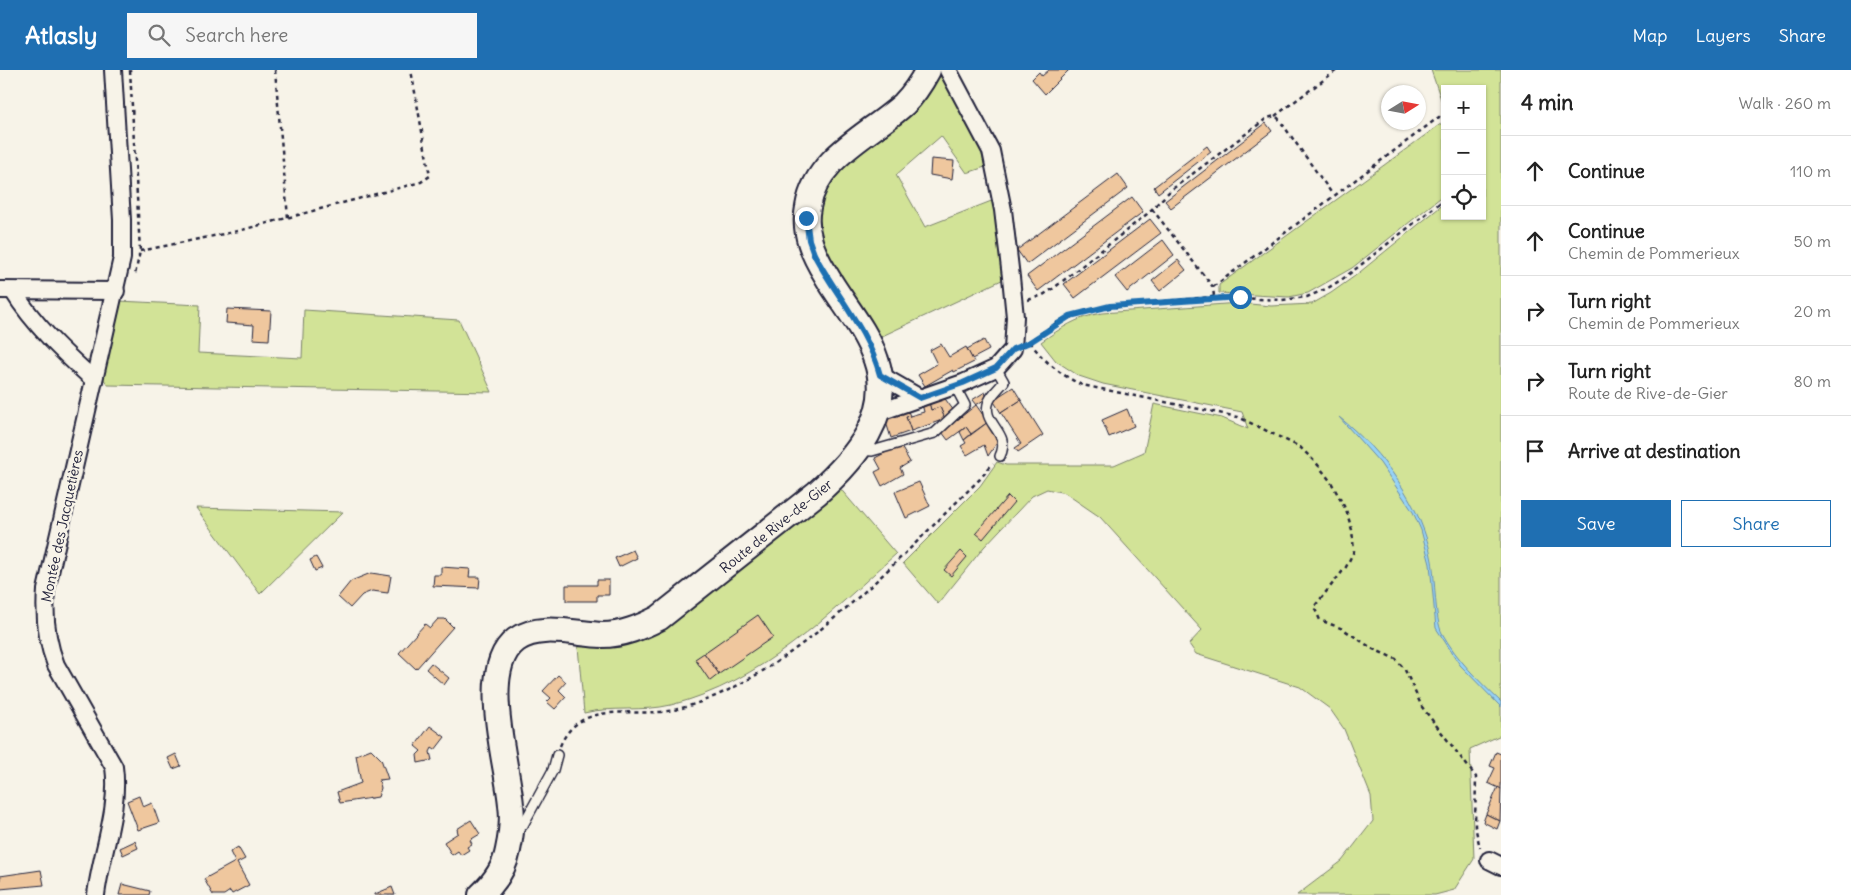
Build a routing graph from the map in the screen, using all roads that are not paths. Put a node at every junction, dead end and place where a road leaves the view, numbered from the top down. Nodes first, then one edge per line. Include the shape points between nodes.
1 (113, 70) edge
2 (944, 70) edge
3 (7, 291) edge
4 (116, 291) junction
5 (996, 368) junction
6 (880, 375) junction
7 (94, 380) junction
8 (956, 386) junction
9 (920, 398) junction
10 (877, 413) junction
11 (858, 450) junction
12 (1000, 456) road end
13 (557, 755) road end
14 (510, 837) junction
15 (96, 895) edge
16 (481, 895) edge

1 - 4 street, Montée des Jacquetières via 122,220 122,258
2 - 5 street via 991,151 1003,210 1014,303 1013,349
2 - 6 main road, Route de Rive-de-Gier via 918,88 826,169 808,206 807,227 814,254 862,331
3 - 4 street
3 - 7 street via 61,350
4 - 7 street, Montée des Jacquetières
5 - 8 street
5 - 12 lane via 1004,382 989,400 988,416 1003,440
6 - 9 street
6 - 10 main road, Route de Rive-de-Gier via 882,386
7 - 15 street, Montée des Jacquetières via 44,610 56,665 114,767 117,786
8 - 9 street
8 - 11 lane via 965,405 935,433 872,451
9 - 10 street
10 - 11 main road, Route de Rive-de-Gier
11 - 14 main road, Route de Rive-de-Gier via 817,493 659,618 625,632 603,635 544,631 516,640 499,670 496,691 511,805
13 - 14 lane via 553,770 523,825
14 - 16 main road, Route de Rive-de-Gier via 501,869

